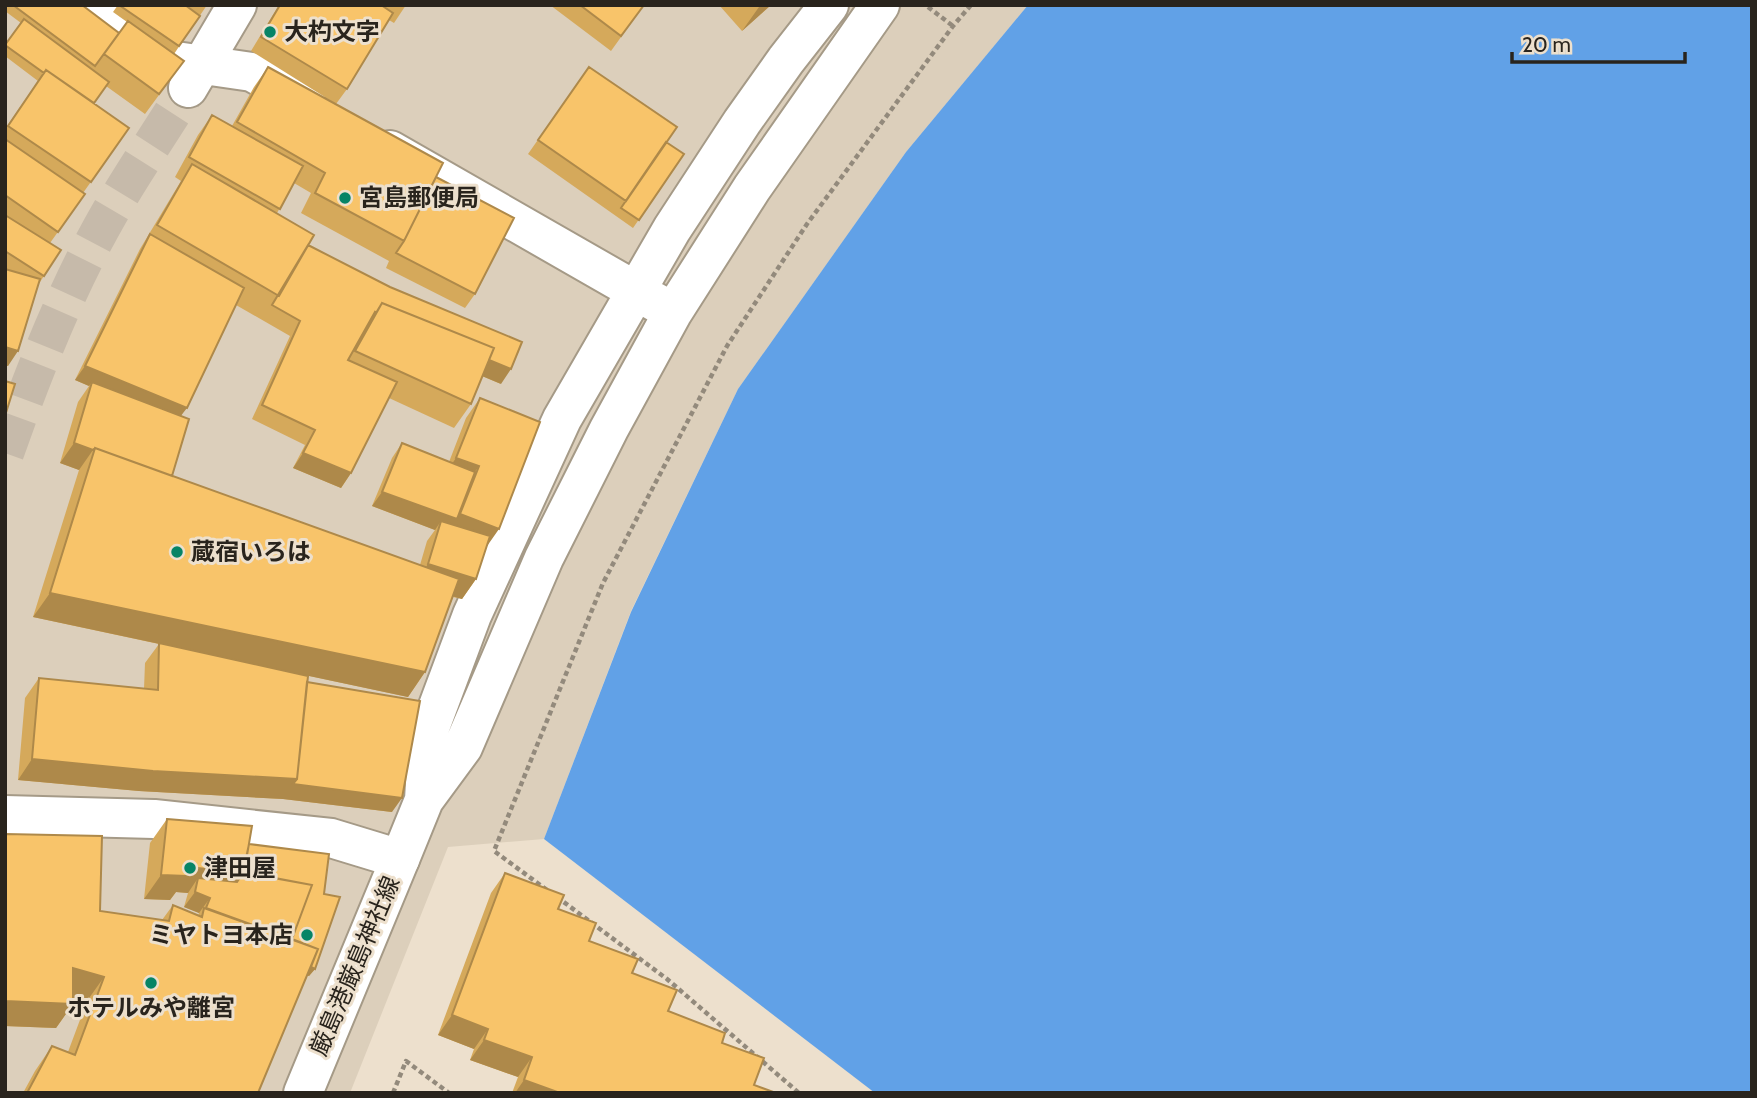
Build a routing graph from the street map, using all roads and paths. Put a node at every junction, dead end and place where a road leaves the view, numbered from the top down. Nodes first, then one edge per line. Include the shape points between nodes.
1 (90, 5) edge
2 (237, 5) edge
3 (829, 5) edge
4 (880, 5) edge
5 (926, 5) edge
6 (971, 5) edge
7 (953, 26) junction
8 (786, 60) junction
9 (194, 76) junction
10 (821, 87) junction
11 (635, 290) junction
12 (673, 312) junction
13 (535, 477) junction
14 (575, 497) junction
15 (424, 800) junction
16 (5, 815) edge
17 (400, 859) junction
18 (303, 1093) edge
19 (393, 1093) edge
20 (449, 1093) edge
21 (799, 1093) edge

1 - 9 street
2 - 9 street
3 - 8 street
4 - 10 street
5 - 7 path
6 - 7 path
7 - 21 path via 807,225 727,346 603,583 494,850 667,979
8 - 10 street
8 - 11 street
9 - 11 street via 252,72
10 - 12 street
11 - 12 street
11 - 13 street via 562,419
12 - 14 street
13 - 14 street
13 - 15 street via 472,615 428,733
14 - 15 street via 463,747
15 - 17 street
16 - 17 street, 厳島港厳島神社線 via 155,819 331,838
17 - 18 street, 厳島港厳島神社線
19 - 20 path via 406,1061

